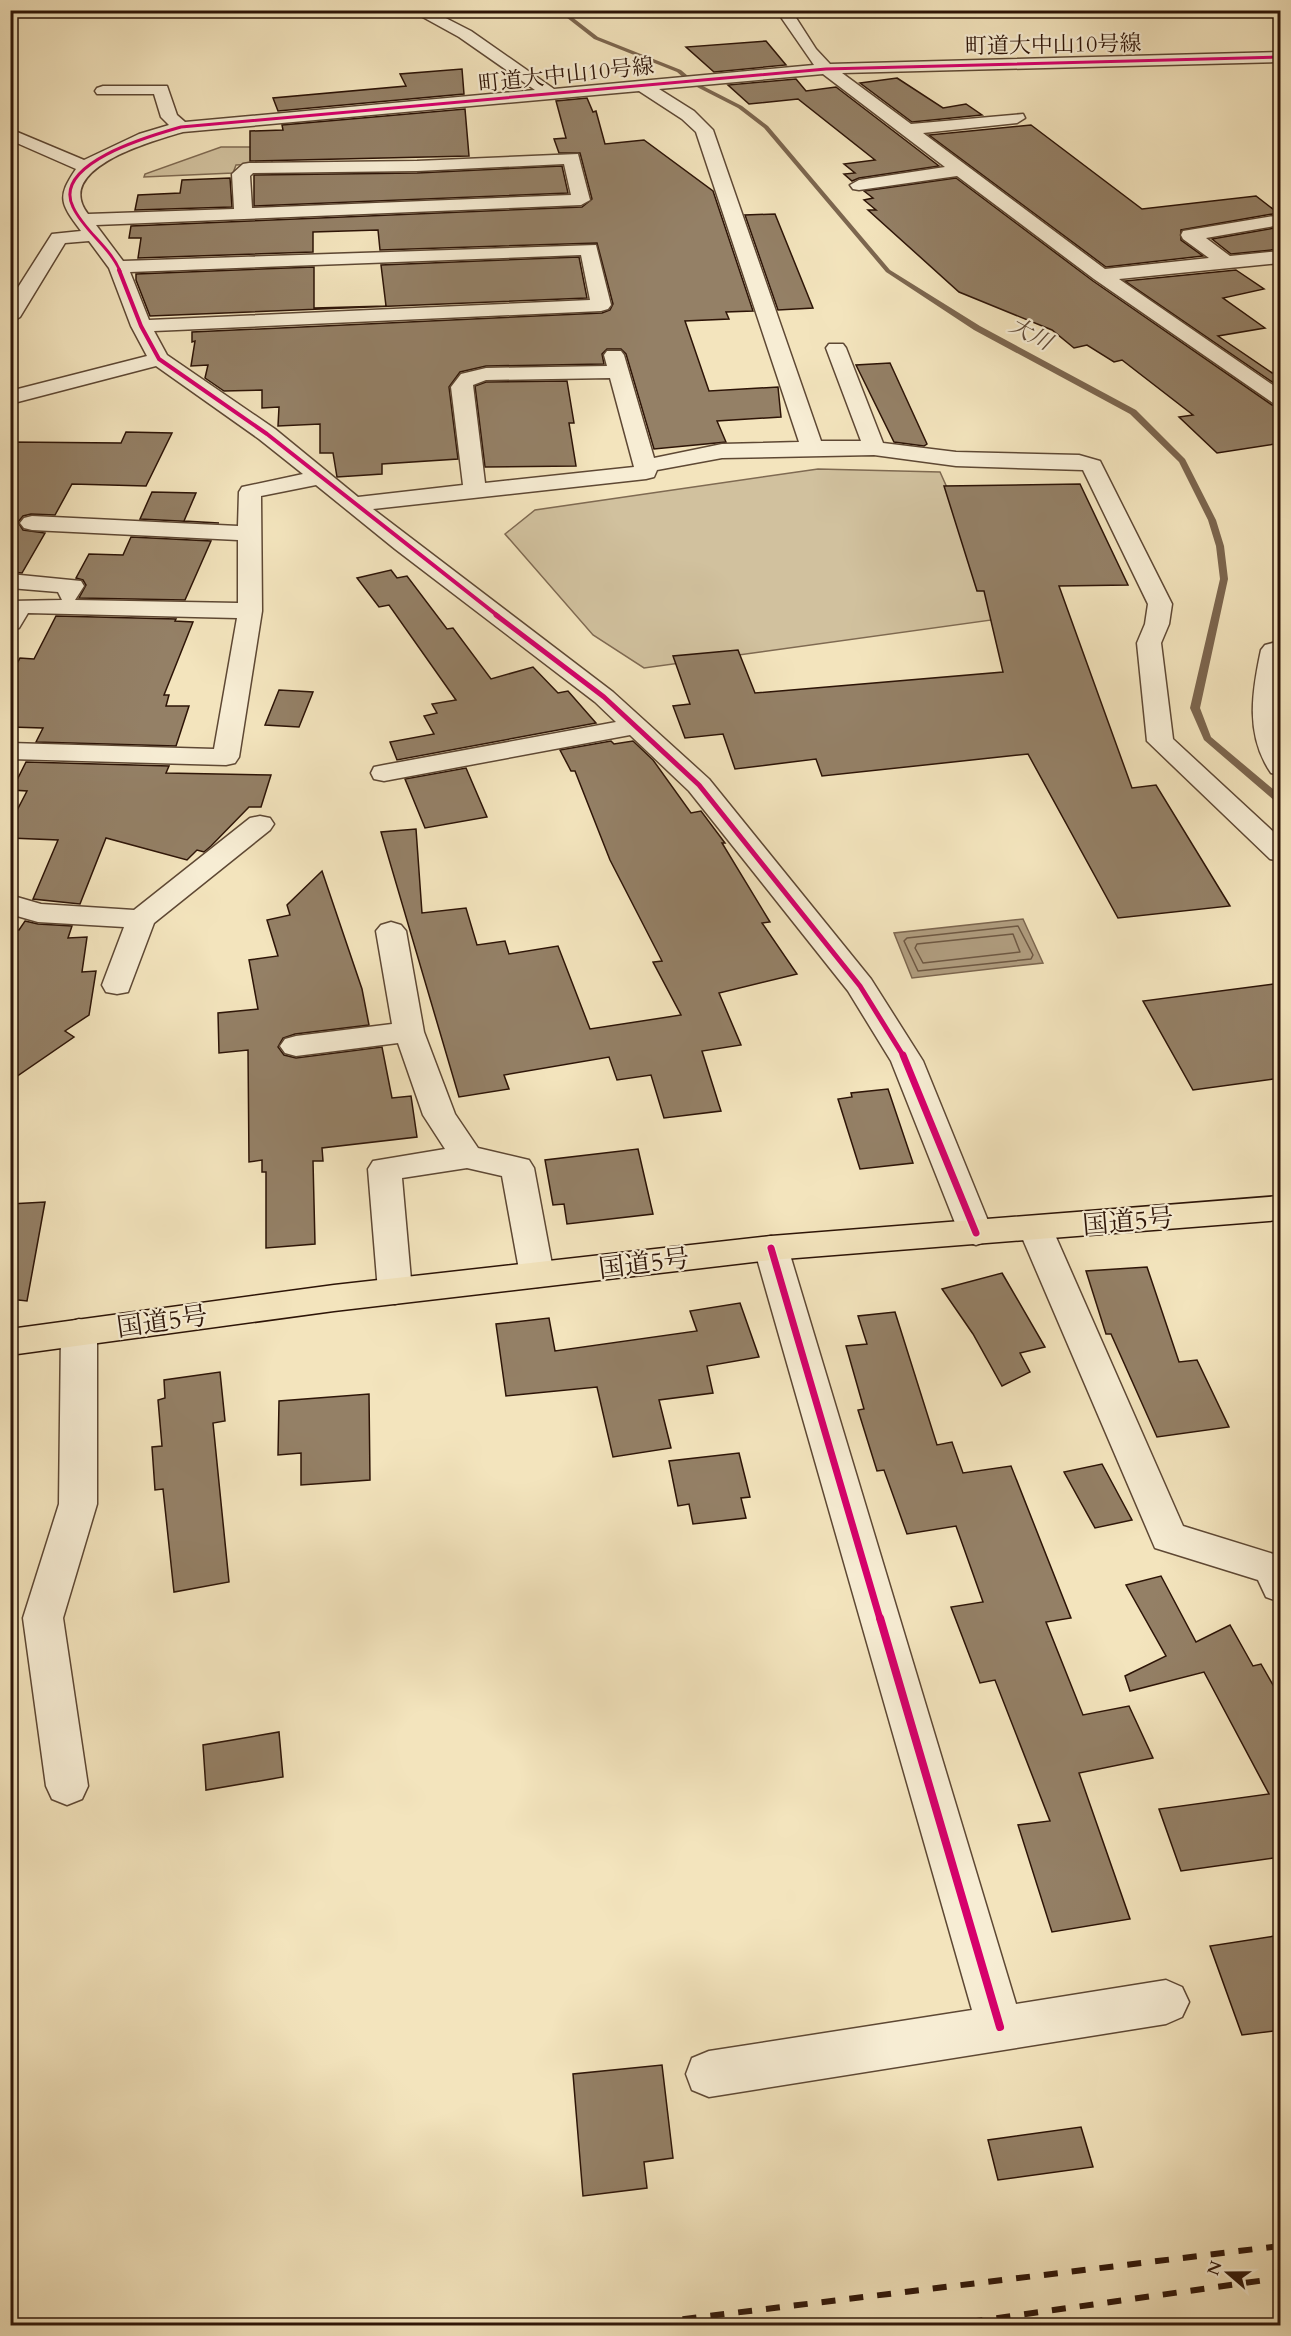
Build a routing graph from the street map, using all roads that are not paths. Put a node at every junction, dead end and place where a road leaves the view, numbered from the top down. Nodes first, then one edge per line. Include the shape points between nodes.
1 (417, 10) edge
2 (783, 10) edge
3 (1268, 10) edge
4 (1281, 17) edge
5 (1281, 57) edge
6 (826, 69) junction
7 (651, 84) junction
8 (103, 91) dead end
9 (551, 94) junction
10 (1017, 117) dead end
11 (181, 127) junction
12 (906, 130) junction
13 (10, 134) edge
14 (86, 166) junction
15 (960, 170) junction
16 (859, 185) dead end
17 (243, 213) junction
18 (1281, 220) edge
19 (91, 228) junction
20 (1281, 257) edge
21 (1227, 262) junction
22 (118, 267) junction
23 (1101, 275) junction
24 (10, 317) edge
25 (141, 326) junction
26 (836, 348) dead end
27 (159, 359) junction
28 (10, 398) edge
29 (1281, 399) edge
30 (812, 448) junction
31 (874, 448) junction
32 (645, 466) junction
33 (321, 477) junction
34 (475, 491) junction
35 (354, 504) junction
36 (32, 523) dead end
37 (250, 534) junction
38 (10, 581) edge
39 (64, 606) junction
40 (250, 611) junction
41 (10, 623) edge
42 (1281, 649) edge
43 (636, 726) junction
44 (10, 751) edge
45 (1279, 764) edge
46 (384, 773) dead end
47 (260, 824) dead end
48 (1281, 853) edge
49 (10, 904) edge
50 (141, 919) junction
51 (391, 932) dead end
52 (117, 985) dead end
53 (409, 1032) junction
54 (296, 1046) dead end
55 (467, 1157) junction
56 (1281, 1208) edge
57 (1035, 1228) junction
58 (975, 1233) junction
59 (771, 1248) junction
60 (537, 1275) junction
61 (395, 1291) junction
62 (79, 1332) junction
63 (10, 1342) edge
64 (1281, 1586) edge
65 (66, 1786) dead end
66 (1166, 2002) dead end
67 (1000, 2026) junction
68 (709, 2074) dead end

1 - 9 street via 465,34
2 - 6 street
3 - 4 main road
5 - 6 street, 町道大中山10号線
6 - 7 street, 町道大中山10号線
6 - 12 street
7 - 9 street, 町道大中山10号線
7 - 30 street via 704,130
8 - 11 street via 161,89 169,117
9 - 11 street, 町道大中山10号線
10 - 12 street
11 - 14 street, 町道大中山10号線 via 121,147
12 - 15 street
13 - 14 street via 62,160
14 - 19 street via 72,188 72,206
15 - 16 street
15 - 23 street
17 - 17 street via 267,212 581,200 572,158 417,166 249,168 241,174
17 - 19 street
18 - 21 street via 1190,236
19 - 22 street
19 - 24 street via 60,238
20 - 21 street
21 - 23 street
22 - 25 street
22 - 25 street via 589,249 601,305
23 - 29 street
25 - 27 street
26 - 31 street
27 - 28 street
27 - 33 street
30 - 31 street
30 - 32 street via 722,451
31 - 48 street via 956,459 1079,462 1092,466 1160,604 1149,643 1160,741
32 - 34 street via 646,472
32 - 34 street via 616,363 486,374 470,377 461,387
33 - 35 street
33 - 37 street via 250,492
34 - 35 street
35 - 43 street
36 - 37 street
37 - 40 street
38 - 39 street via 72,586
39 - 40 street
39 - 41 street via 20,606
40 - 44 street via 226,757
42 - 45 street via 1274,650 1264,695 1267,733
43 - 46 street
43 - 58 street via 699,785 860,986 908,1061
47 - 50 street
49 - 50 street via 38,913
50 - 52 street
51 - 53 street
53 - 54 street
53 - 55 street via 439,1114
55 - 60 street via 517,1168
55 - 61 street via 385,1169
56 - 57 main road, 国道5号
57 - 58 main road, 国道5号
57 - 64 street via 1168,1537 1272,1569
58 - 59 main road, 国道5号
59 - 60 main road, 国道5号
59 - 67 street
60 - 61 main road, 国道5号
61 - 62 main road, 国道5号
62 - 63 main road, 国道5号
62 - 65 street via 78,1504 44,1618
66 - 67 street
67 - 68 street

